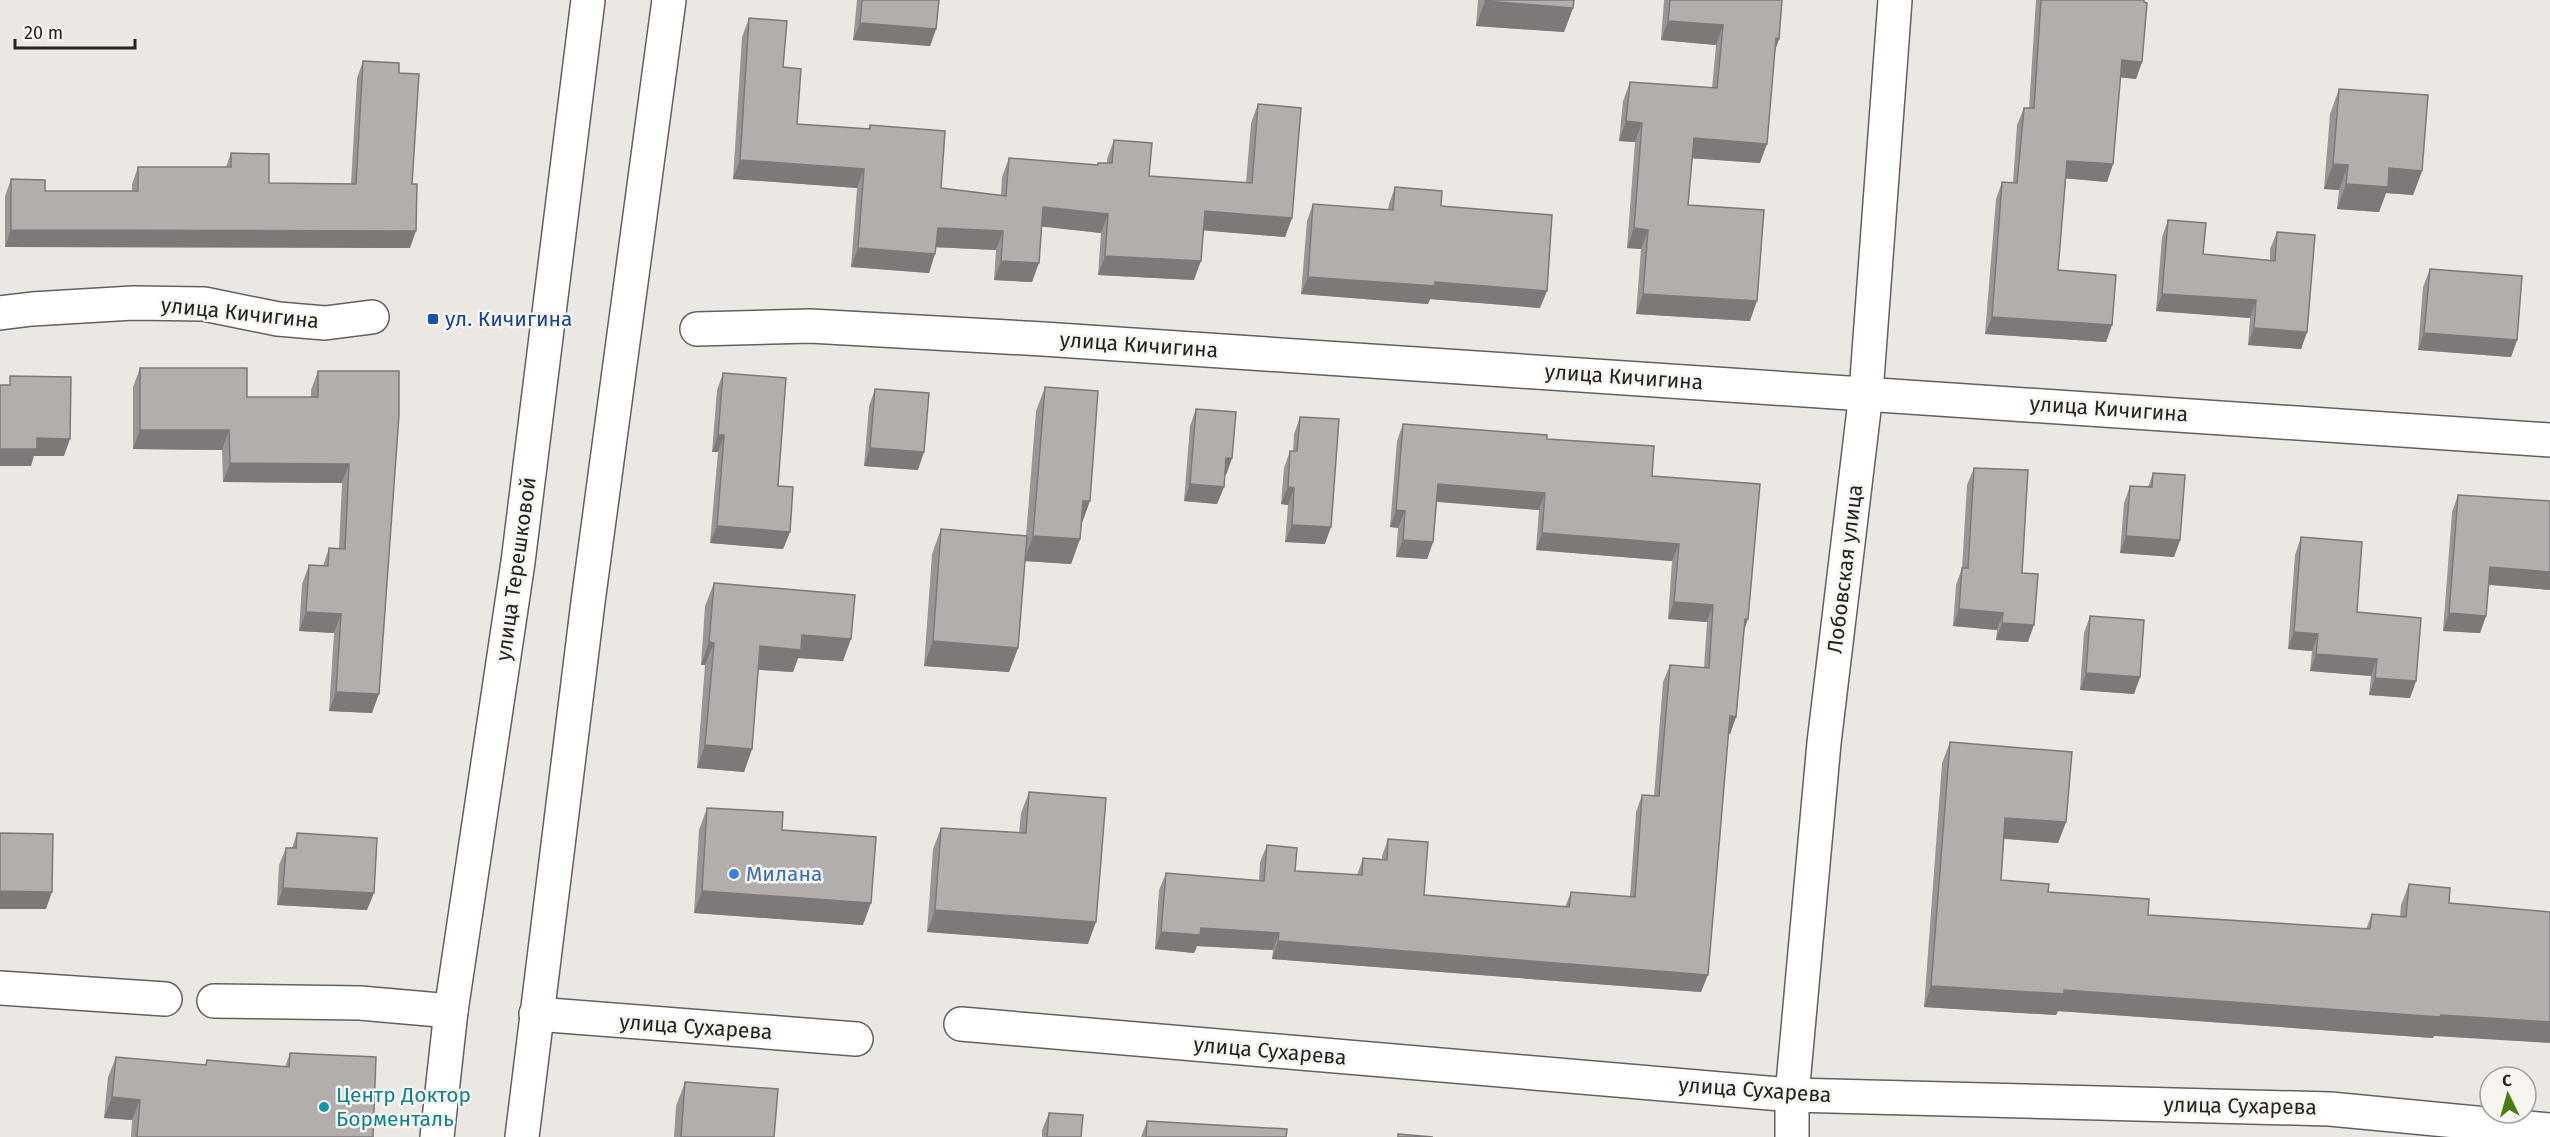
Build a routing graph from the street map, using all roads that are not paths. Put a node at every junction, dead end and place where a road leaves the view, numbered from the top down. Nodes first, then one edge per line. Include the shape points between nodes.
1 (588, 0) edge
2 (669, 0) edge
3 (1895, 0) edge
4 (0, 313) edge
5 (372, 317) dead end
6 (698, 329) dead end
7 (1866, 393) junction
8 (2550, 440) edge
9 (0, 988) edge
10 (165, 999) dead end
11 (214, 1001) dead end
12 (451, 1011) junction
13 (536, 1014) junction
14 (961, 1024) dead end
15 (856, 1039) dead end
16 (1792, 1095) junction
17 (2550, 1130) edge
18 (437, 1137) edge
19 (522, 1137) edge
20 (1792, 1137) edge

1 - 12 street, улица Терешковой via 519,562
2 - 13 street
3 - 7 street, Лобовская улица
4 - 5 street, улица Кичигина via 133,303 204,304 278,319 326,323
6 - 7 street, улица Кичигина via 810,326
7 - 8 street, улица Кичигина
7 - 16 street, Лобовская улица via 1824,742
9 - 10 street
11 - 12 street via 360,1003
12 - 18 street, улица Терешковой
13 - 15 street, улица Сухарева
13 - 19 street
14 - 16 street, улица Сухарева
16 - 17 street, улица Сухарева via 2330,1108
16 - 20 street, Лобовская улица

